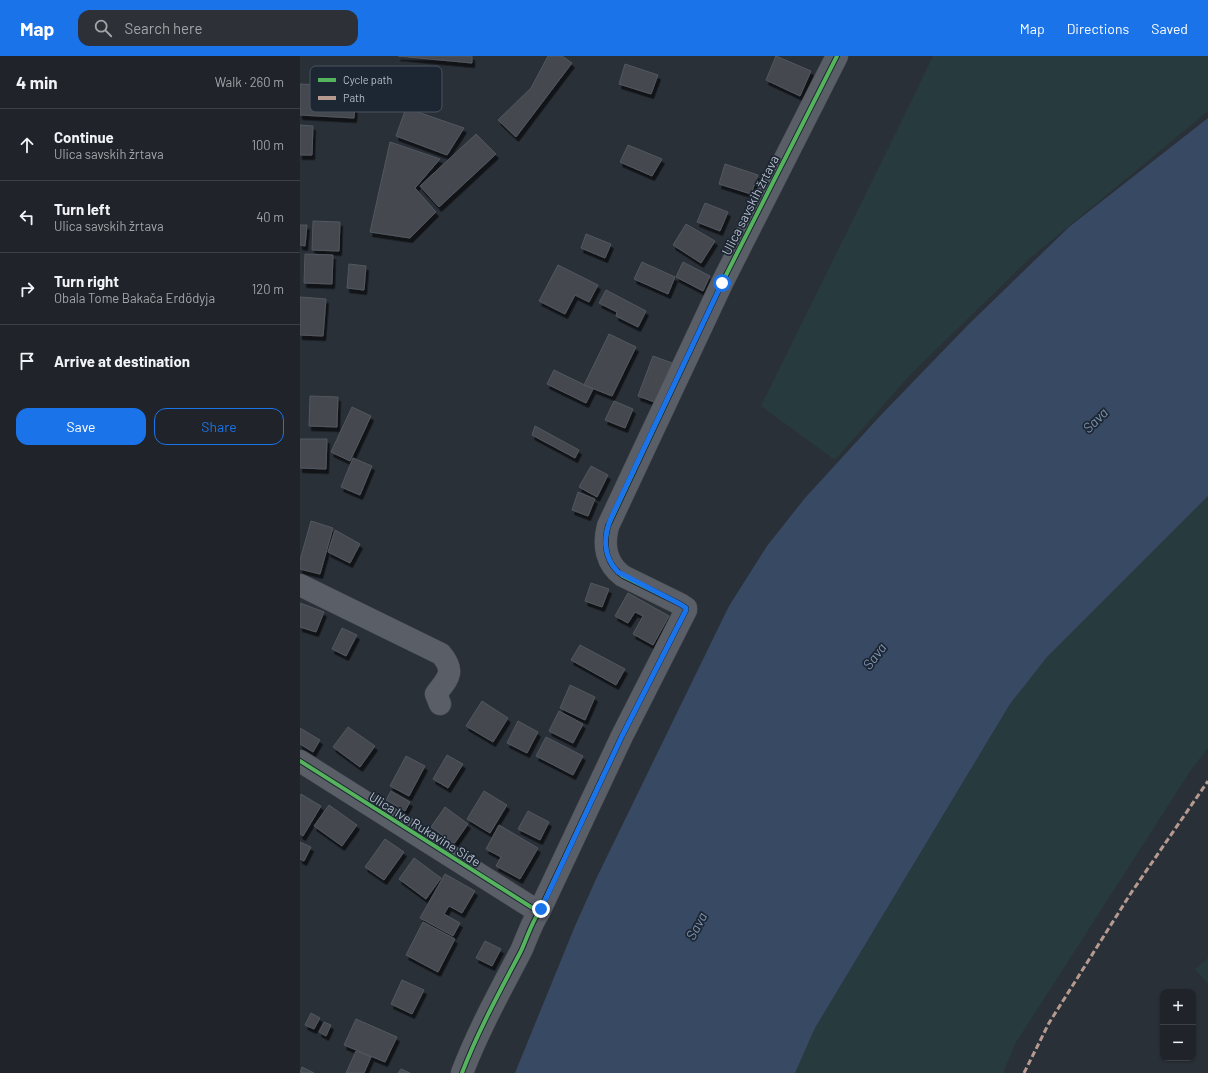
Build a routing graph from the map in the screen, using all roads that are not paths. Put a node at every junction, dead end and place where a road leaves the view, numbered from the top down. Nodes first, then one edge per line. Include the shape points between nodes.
1 (837, 56) edge
2 (300, 585) edge
3 (440, 704) dead end
4 (300, 761) edge
5 (539, 912) junction
6 (462, 1073) edge

1 - 5 street, Ulica savskih žrtava via 722,283 608,526 605,546 616,570 686,609 622,736
2 - 3 street via 440,654 448,663 449,677 436,694
4 - 5 street, Ulica Ive Rukavine Siđe
5 - 6 street via 479,1032

